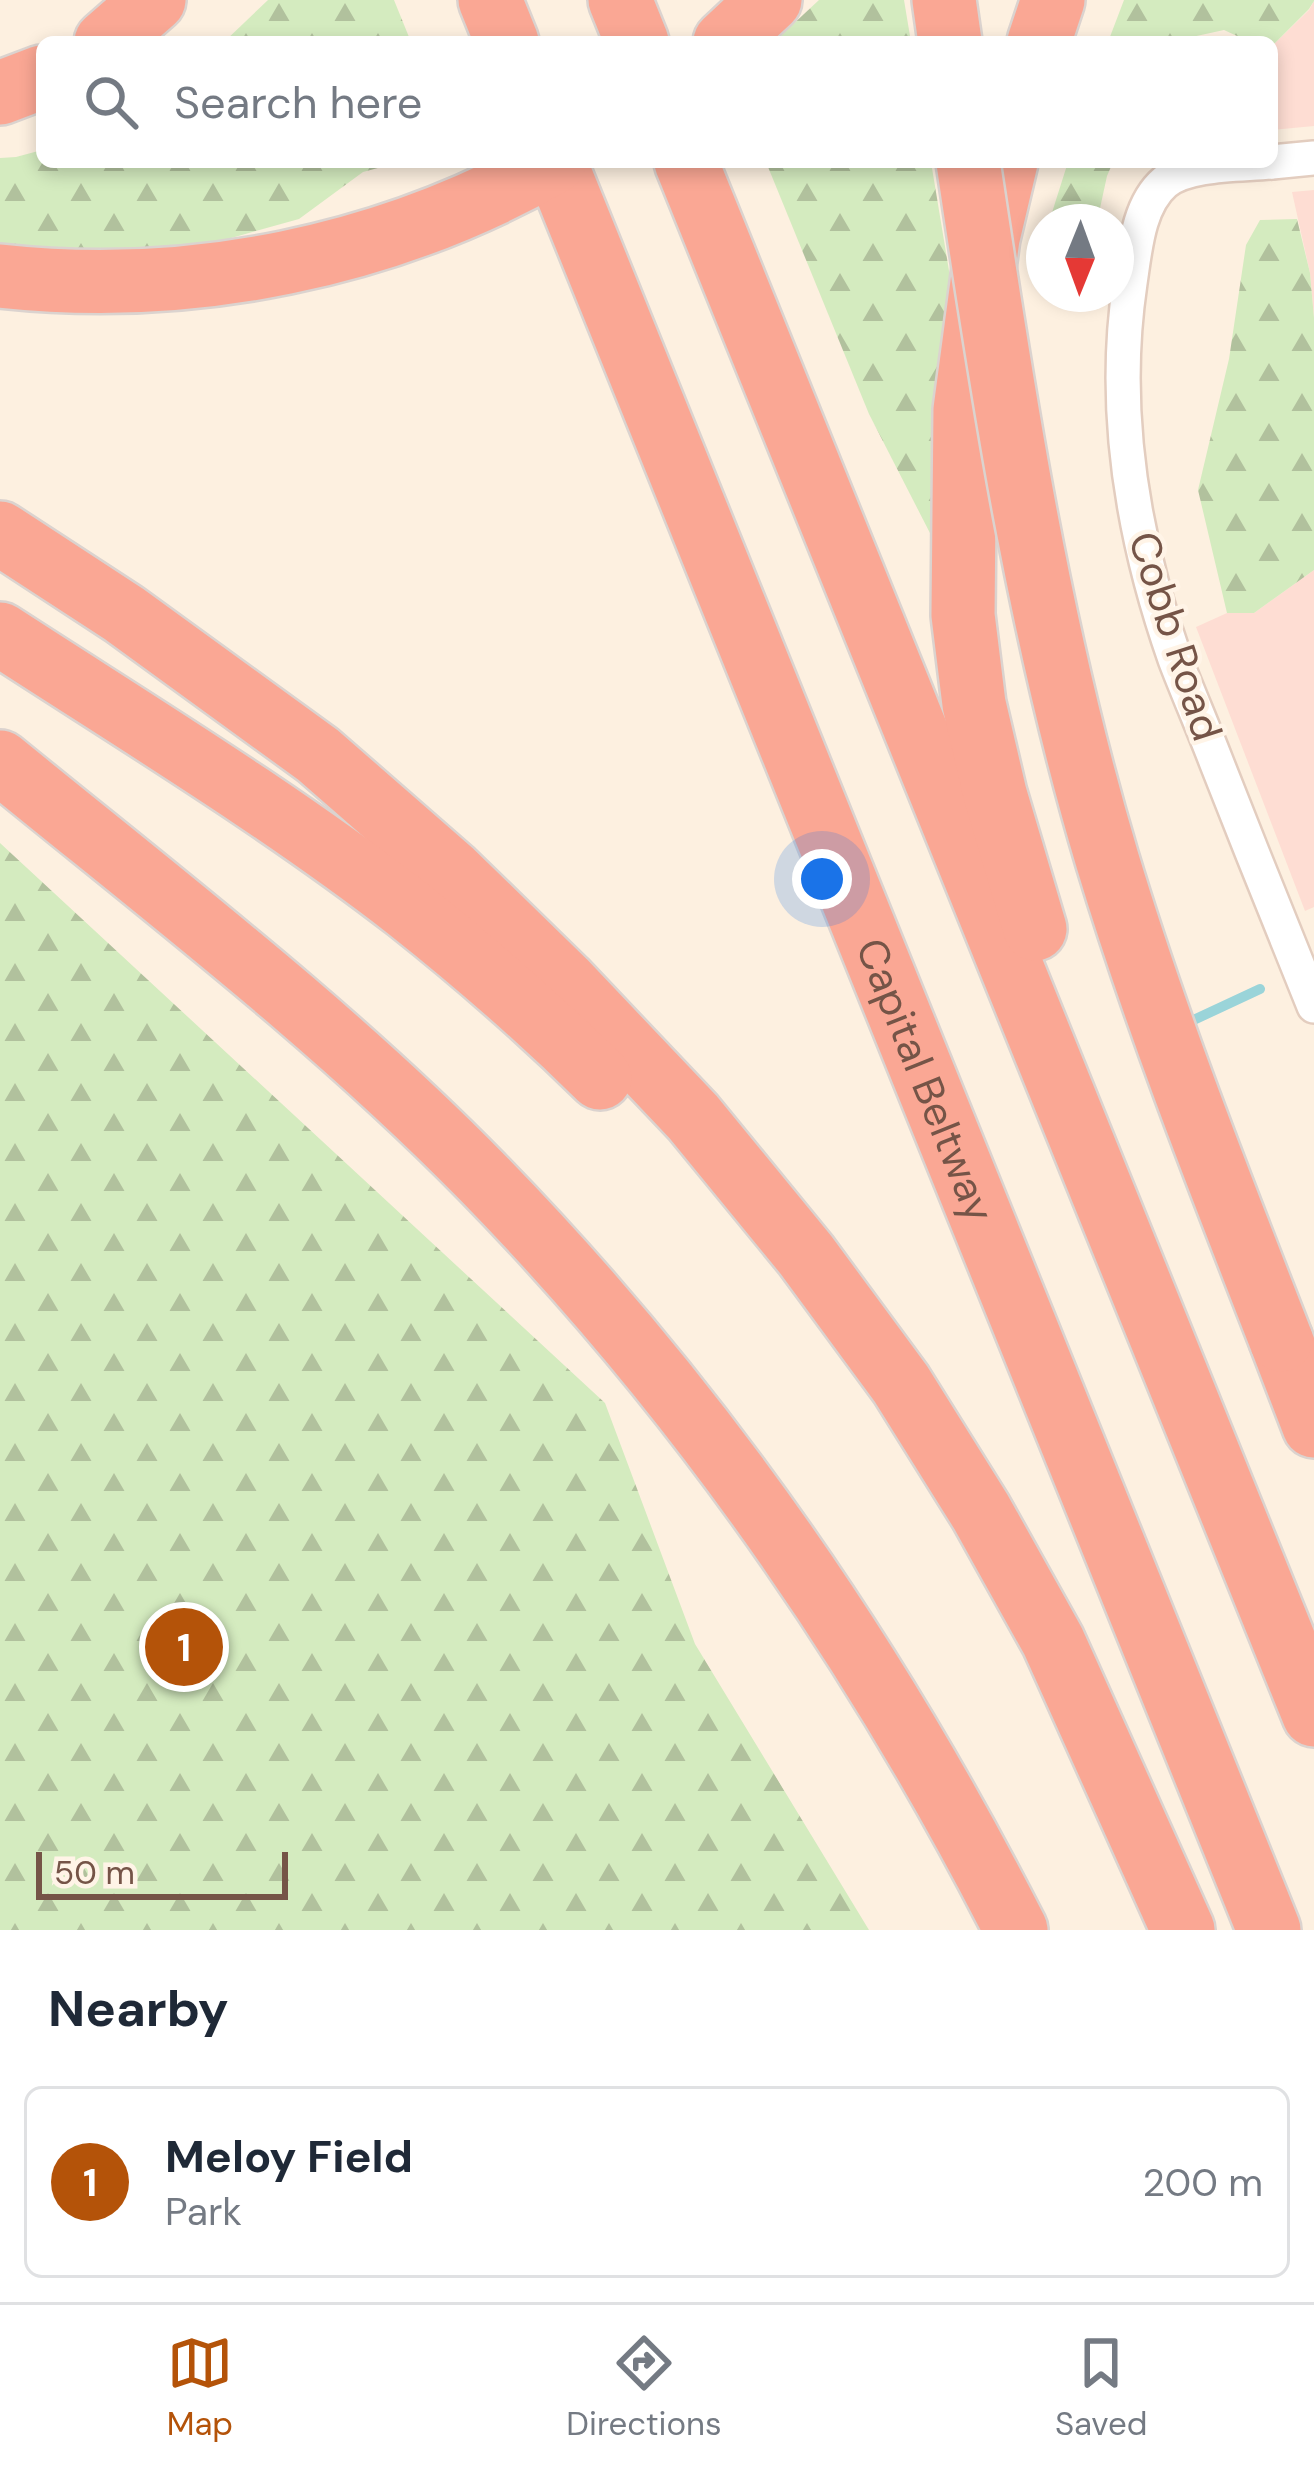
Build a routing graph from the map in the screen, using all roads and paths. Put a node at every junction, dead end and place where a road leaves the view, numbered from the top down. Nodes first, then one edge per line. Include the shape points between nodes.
1 (154, 0) edge
2 (490, 0) edge
3 (620, 0) edge
4 (770, 0) edge
5 (944, 0) edge
6 (1052, 0) edge
7 (113, 36) edge
8 (505, 36) edge
9 (635, 36) edge
10 (731, 36) edge
11 (949, 36) edge
12 (1041, 36) edge
13 (36, 79) edge
14 (0, 93) edge
15 (1314, 158) edge
16 (1278, 161) edge
17 (544, 168) edge
18 (556, 168) edge
19 (688, 168) edge
20 (969, 168) edge
21 (1005, 168) edge
22 (1207, 168) edge
23 (0, 276) edge
24 (0, 533) edge
25 (0, 634) edge
26 (0, 762) edge
27 (1314, 1006) edge
28 (1162, 1337) junction
29 (1280, 1340) junction
30 (1314, 1408) edge
31 (1314, 1426) edge
32 (1314, 1715) edge
33 (1175, 1912) edge
34 (1016, 1930) edge
35 (1269, 1930) edge

1 - 7 highway
2 - 8 highway
3 - 9 highway
4 - 10 highway
5 - 11 highway
6 - 12 highway
13 - 14 highway
15 - 16 street, Cobb Road
17 - 23 highway via 424,225 237,272 154,280
18 - 35 highway, Capital Beltway
19 - 28 highway
20 - 29 highway, bridge via 1022,497 1068,713 1154,1003
21 - 28 highway via 965,410 963,615 974,704
22 - 27 street, Cobb Road via 1162,184 1135,248 1124,440 1148,569 1175,658
24 - 33 highway via 318,755 468,888 693,1117 901,1384 981,1512 1053,1641
25 - 33 highway via 407,909 542,1021 669,1146 875,1403 1036,1656
26 - 34 highway via 385,1084 592,1296 799,1562 876,1678
28 - 32 highway
29 - 30 highway
29 - 31 highway

